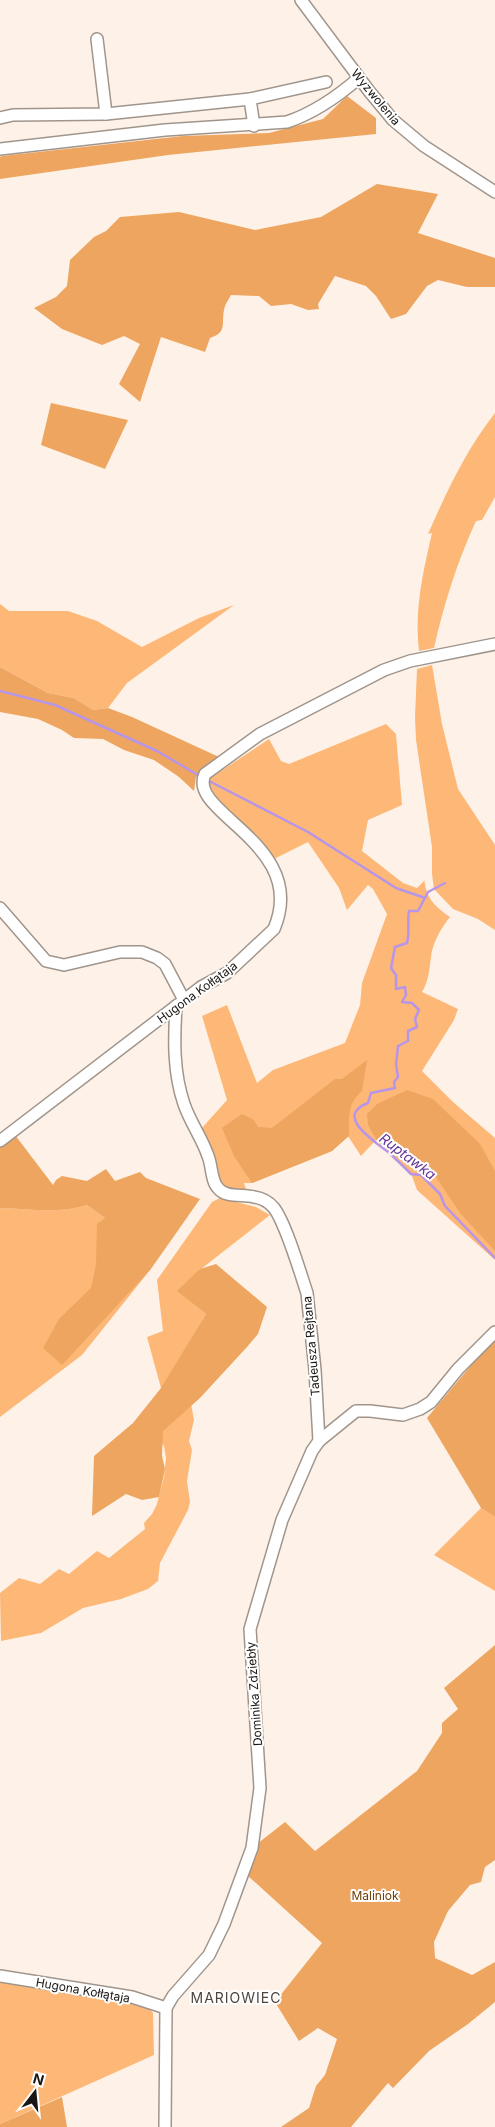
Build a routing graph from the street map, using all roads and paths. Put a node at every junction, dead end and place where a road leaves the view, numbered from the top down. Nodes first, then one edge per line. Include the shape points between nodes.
1 (301, 0) edge
2 (98, 39) dead end
3 (359, 78) junction
4 (326, 82) dead end
5 (250, 99) junction
6 (106, 114) junction
7 (0, 118) edge
8 (254, 126) junction
9 (0, 149) edge
10 (495, 192) edge
11 (495, 644) edge
12 (0, 908) edge
13 (180, 1003) junction
14 (0, 1141) edge
15 (495, 1332) edge
16 (319, 1441) junction
17 (0, 1976) edge
18 (166, 2008) junction
19 (164, 2127) edge

1 - 3 street, Wyzwolenia
2 - 6 street
3 - 8 street via 324,105 300,118
3 - 10 street, Wyzwolenia via 408,135
4 - 5 street
5 - 6 street
5 - 8 street
6 - 7 street via 13,115
8 - 9 street via 156,130
11 - 13 street, Hugona Kołłątaja via 410,661 388,669 260,734 206,774 204,789 210,800 258,844 271,863 278,884 280,908 278,920 269,935 227,973
12 - 13 street via 46,961 64,965 115,952 142,952 165,964
13 - 14 street, Hugona Kołłątaja
13 - 16 street, Tadeusza Rejtana via 174,1053 178,1081 184,1104 208,1156 215,1184 222,1192 255,1197 273,1207 303,1282 315,1370
15 - 16 street, Dominika Zdziebły via 431,1402 420,1409 403,1415 356,1411
16 - 18 street, Dominika Zdziebły via 282,1520 250,1629 260,1788 252,1848 224,1924 208,1955
17 - 18 street, Hugona Kołłątaja via 132,1997
18 - 19 street

